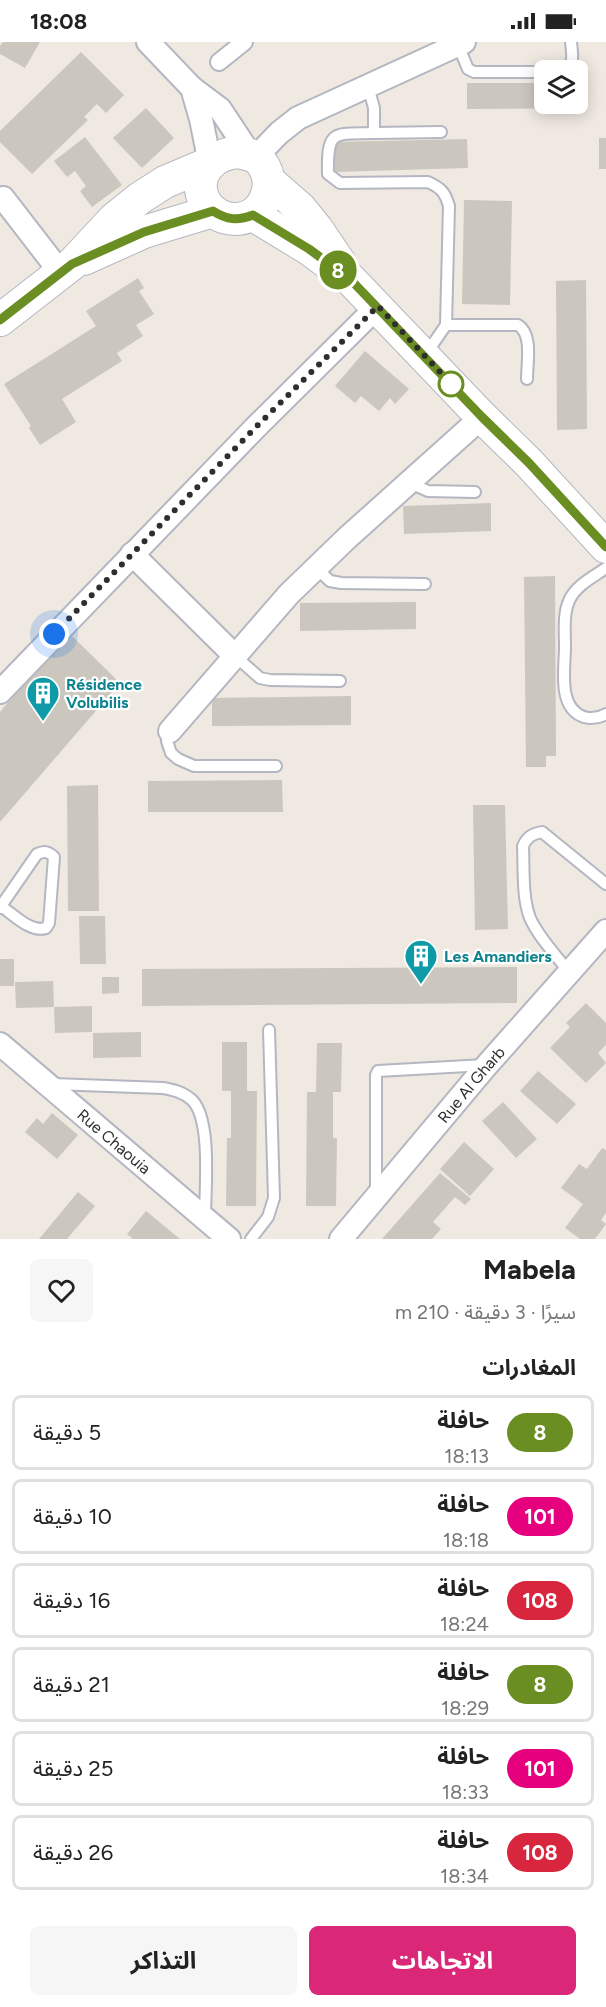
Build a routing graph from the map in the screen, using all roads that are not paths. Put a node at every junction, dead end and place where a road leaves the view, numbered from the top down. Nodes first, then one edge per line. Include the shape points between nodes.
1 (148, 42) edge
2 (244, 42) edge
3 (571, 42) edge
4 (461, 43) edge
5 (572, 60) edge
6 (219, 62) dead end
7 (534, 72) edge
8 (368, 86) junction
9 (192, 88) junction
10 (441, 132) dead end
11 (374, 133) junction
12 (210, 163) junction
13 (258, 164) junction
14 (3, 198) dead end
15 (213, 211) junction
16 (253, 215) junction
17 (67, 268) junction
18 (350, 279) junction
19 (378, 306) junction
20 (0, 320) edge
21 (446, 325) junction
22 (424, 357) junction
23 (527, 379) dead end
24 (482, 417) junction
25 (410, 483) junction
26 (475, 492) dead end
27 (606, 547) edge
28 (132, 554) junction
29 (316, 568) junction
30 (606, 568) edge
31 (425, 584) dead end
32 (235, 656) junction
33 (340, 681) dead end
34 (0, 692) edge
35 (606, 714) edge
36 (170, 731) joint
37 (276, 766) dead end
38 (606, 884) edge
39 (1, 907) edge
40 (606, 931) edge
41 (569, 972) junction
42 (269, 1030) dead end
43 (0, 1044) edge
44 (487, 1065) junction
45 (49, 1084) junction
46 (376, 1197) junction
47 (205, 1218) junction
48 (229, 1239) edge
49 (251, 1239) edge
50 (341, 1239) edge

1 - 9 street
2 - 6 street
3 - 5 lane
4 - 7 lane via 468,69 474,72
4 - 8 street
8 - 11 lane via 374,108
8 - 13 street via 298,118 279,133
9 - 12 street
9 - 13 street via 220,109
10 - 11 lane
11 - 21 lane via 344,134 330,142 328,174 340,183 428,182 445,194
12 - 13 main road via 227,153 240,152
12 - 15 main road via 201,183 206,203
12 - 17 main road via 165,182 140,198
13 - 16 main road via 266,200
13 - 18 main road via 309,218
14 - 17 street
15 - 16 main road via 232,219
15 - 17 main road via 144,232
16 - 18 main road
17 - 20 main road
18 - 19 main road
19 - 22 main road
19 - 28 street
21 - 22 lane
21 - 23 lane via 518,325 527,334
22 - 24 main road
24 - 25 street
24 - 27 main road
25 - 26 lane via 428,491
25 - 29 street
28 - 32 street
28 - 34 street
29 - 31 lane via 330,581 341,584
29 - 32 street
30 - 35 lane via 574,592 568,603 565,689 568,703 578,714 592,718
32 - 33 lane via 260,678
32 - 36 street
36 - 37 lane via 166,741 171,753 194,766
38 - 41 lane via 542,832 533,834 522,846 530,916
39 - 39 lane via 37,854 50,852 54,857 46,928 33,928
40 - 41 street, Rue Al Gharb
41 - 44 street, Rue Al Gharb
42 - 49 lane via 274,1198 268,1217
43 - 45 street, Rue Chaouia
44 - 46 street, Rue Al Gharb
44 - 46 lane via 378,1071
45 - 47 street, Rue Chaouia
45 - 47 lane via 163,1088 180,1091 193,1101 205,1129
46 - 50 street, Rue Al Gharb
47 - 48 street, Rue Chaouia

